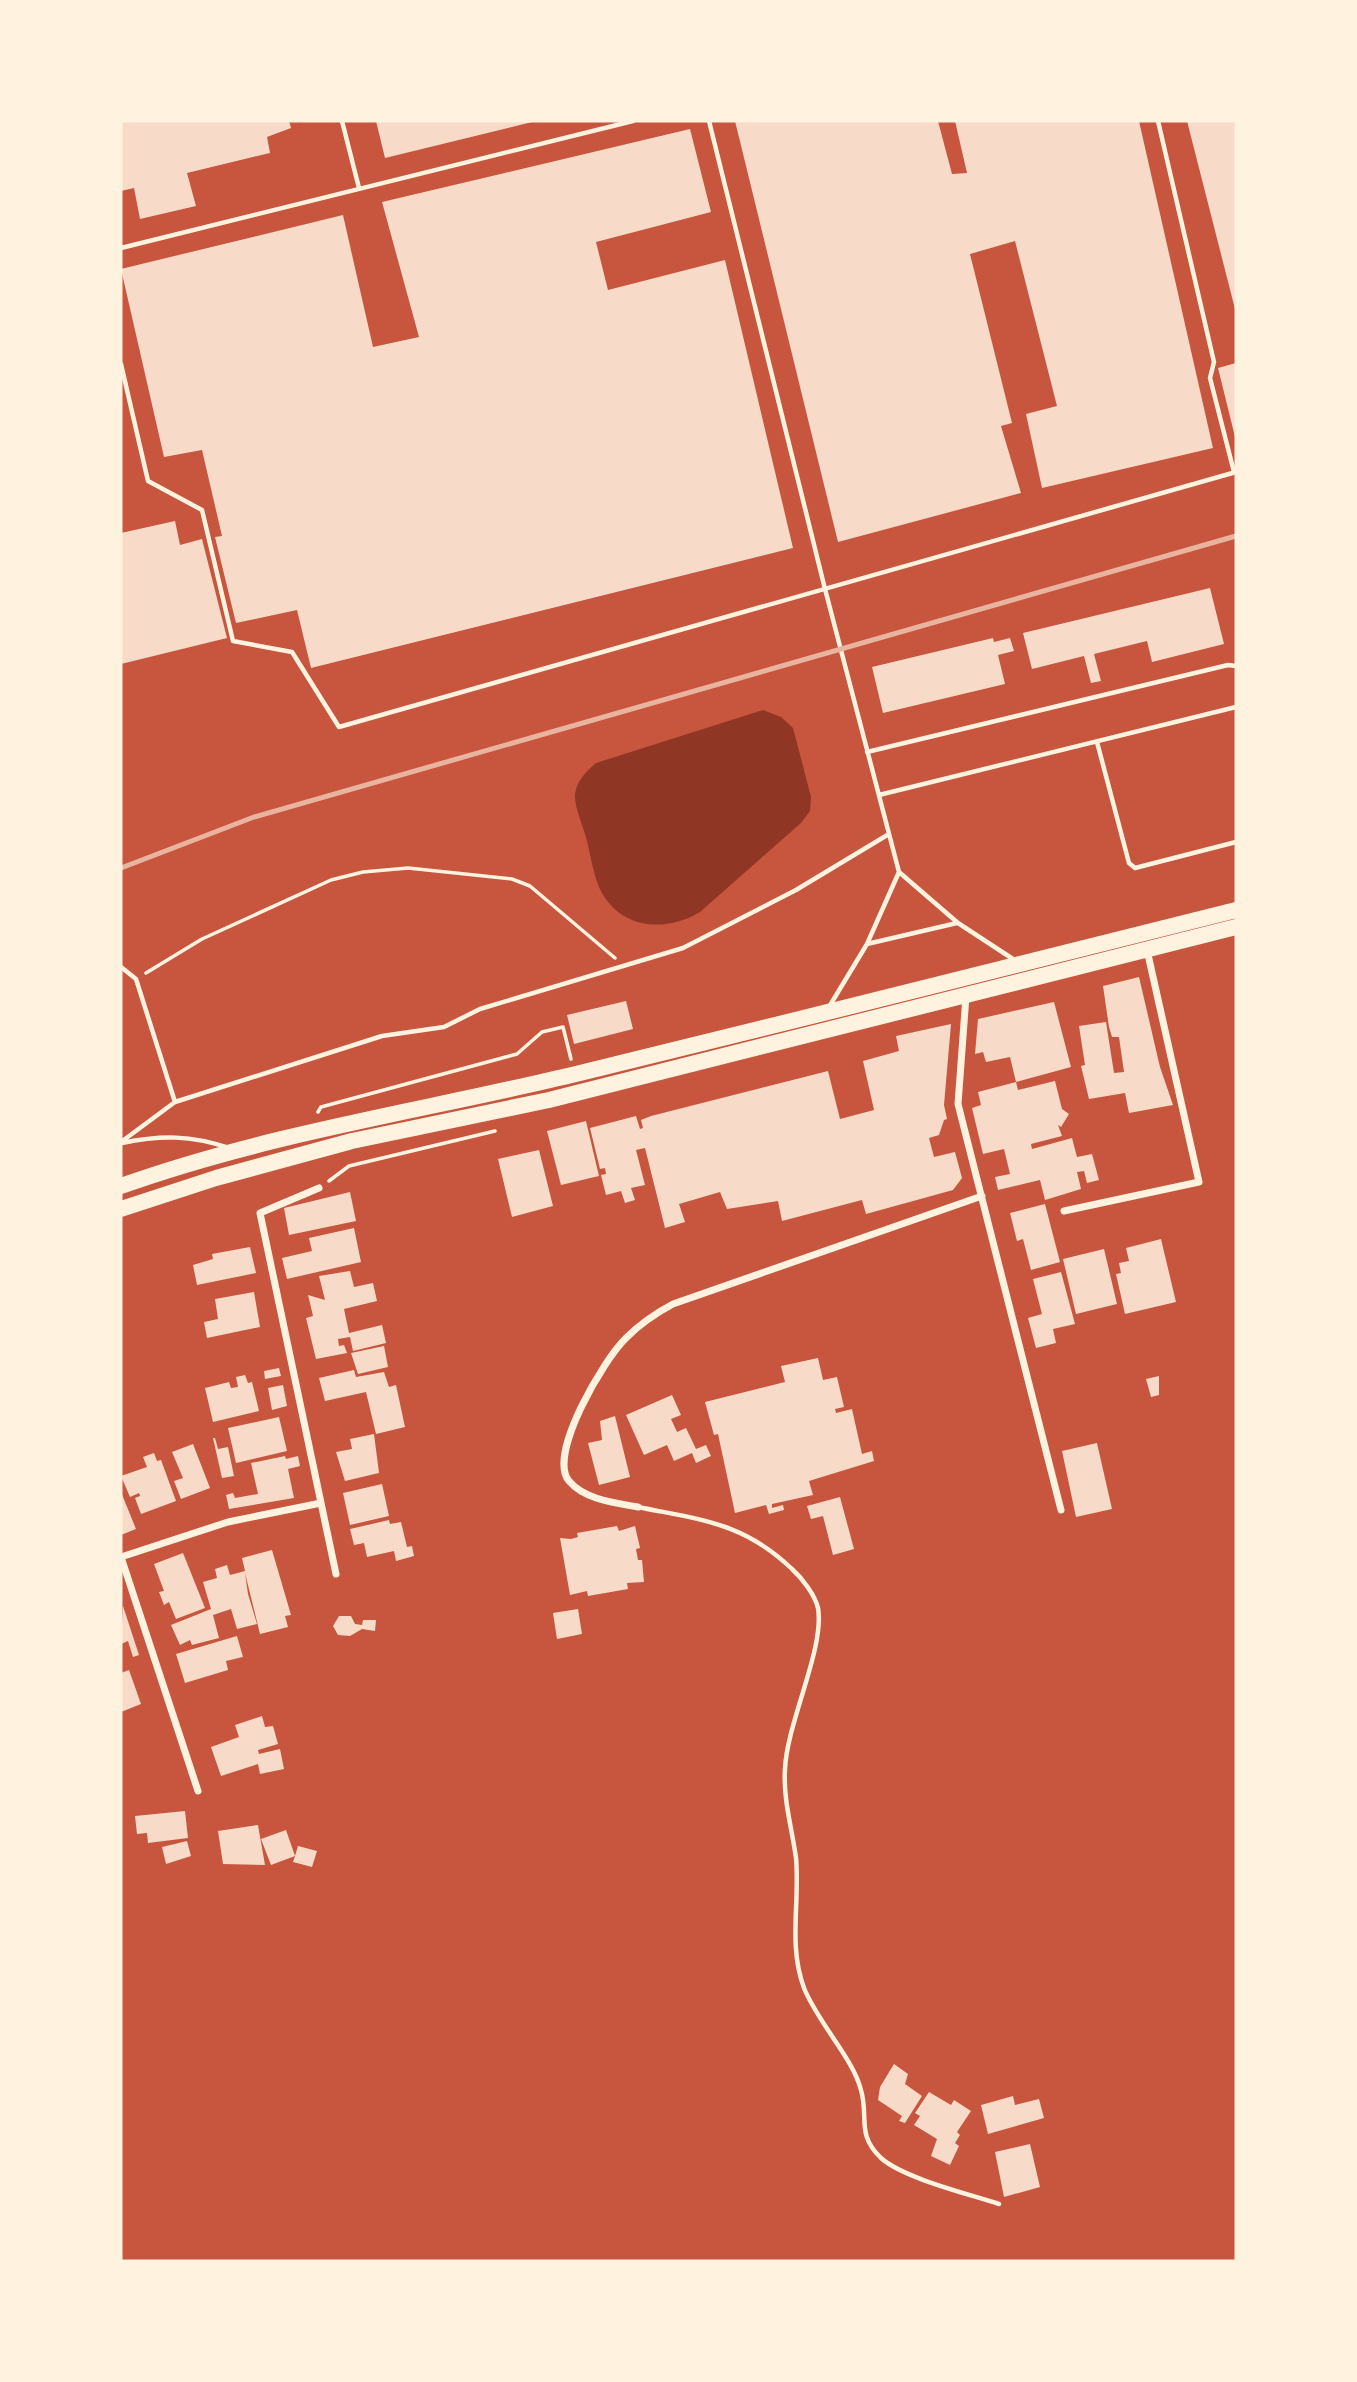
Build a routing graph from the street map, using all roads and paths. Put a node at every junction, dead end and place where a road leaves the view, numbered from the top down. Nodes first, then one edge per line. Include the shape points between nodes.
1 (342, 121) edge
2 (633, 121) edge
3 (709, 121) edge
4 (1158, 121) edge
5 (359, 188) junction
6 (121, 248) edge
7 (121, 364) edge
8 (1235, 472) edge
9 (825, 589) junction
10 (1236, 666) edge
11 (1236, 707) edge
12 (1097, 742) junction
13 (867, 752) junction
14 (879, 795) junction
15 (890, 834) junction
16 (1236, 842) edge
17 (899, 872) junction
18 (1236, 910) edge
19 (958, 923) junction
20 (1236, 927) edge
21 (867, 944) junction
22 (1147, 949) junction
23 (1019, 964) junction
24 (121, 967) edge
25 (625, 967) junction
26 (136, 979) junction
27 (966, 995) junction
28 (826, 1012) junction
29 (574, 1074) junction
30 (174, 1102) junction
31 (304, 1135) junction
32 (469, 1137) dead end
33 (121, 1142) edge
34 (240, 1151) junction
35 (121, 1186) edge
36 (319, 1188) joint
37 (982, 1196) junction
38 (121, 1209) edge
39 (1064, 1211) dead end
40 (321, 1503) junction
41 (638, 1507) joint
42 (1061, 1510) dead end
43 (121, 1557) edge
44 (336, 1574) dead end
45 (198, 1791) dead end
46 (999, 2204) dead end

1 - 5 lane
2 - 5 lane
3 - 9 lane
4 - 8 lane via 1214,362 1210,378
5 - 6 lane
7 - 9 lane via 148,481 202,510 233,641 292,652 339,727
8 - 9 lane
9 - 13 lane
10 - 13 lane
11 - 12 lane
12 - 14 lane
12 - 16 lane via 1129,863 1135,868
13 - 14 lane
14 - 15 lane
15 - 17 lane
15 - 25 lane via 796,890 683,948
17 - 19 lane
17 - 21 lane
18 - 23 highway
19 - 21 lane
19 - 23 lane
20 - 22 highway
21 - 28 lane
22 - 27 highway
22 - 39 street via 1199,1182
23 - 28 highway
24 - 26 lane
25 - 26 path via 530,886 512,879 408,868 331,880 202,939
25 - 30 lane via 480,1009 444,1027 382,1036
26 - 30 lane
27 - 37 street via 958,1104
27 - 38 highway via 549,1100 352,1141
28 - 29 highway
29 - 31 highway
29 - 31 path via 563,1027 542,1032 517,1054 321,1107
30 - 33 lane
31 - 34 highway
32 - 36 path via 349,1166
33 - 34 lane via 181,1135
34 - 35 highway
36 - 40 street via 260,1213
37 - 41 street via 673,1304 624,1340 564,1446 567,1479 580,1492
37 - 42 street
40 - 43 street via 217,1525
40 - 44 street
41 - 46 lane via 739,1530 802,1578 818,1608 815,1643 789,1731 785,1769 797,1876 795,1962 806,1992 862,2090 868,2143 883,2160 907,2174
43 - 45 street

